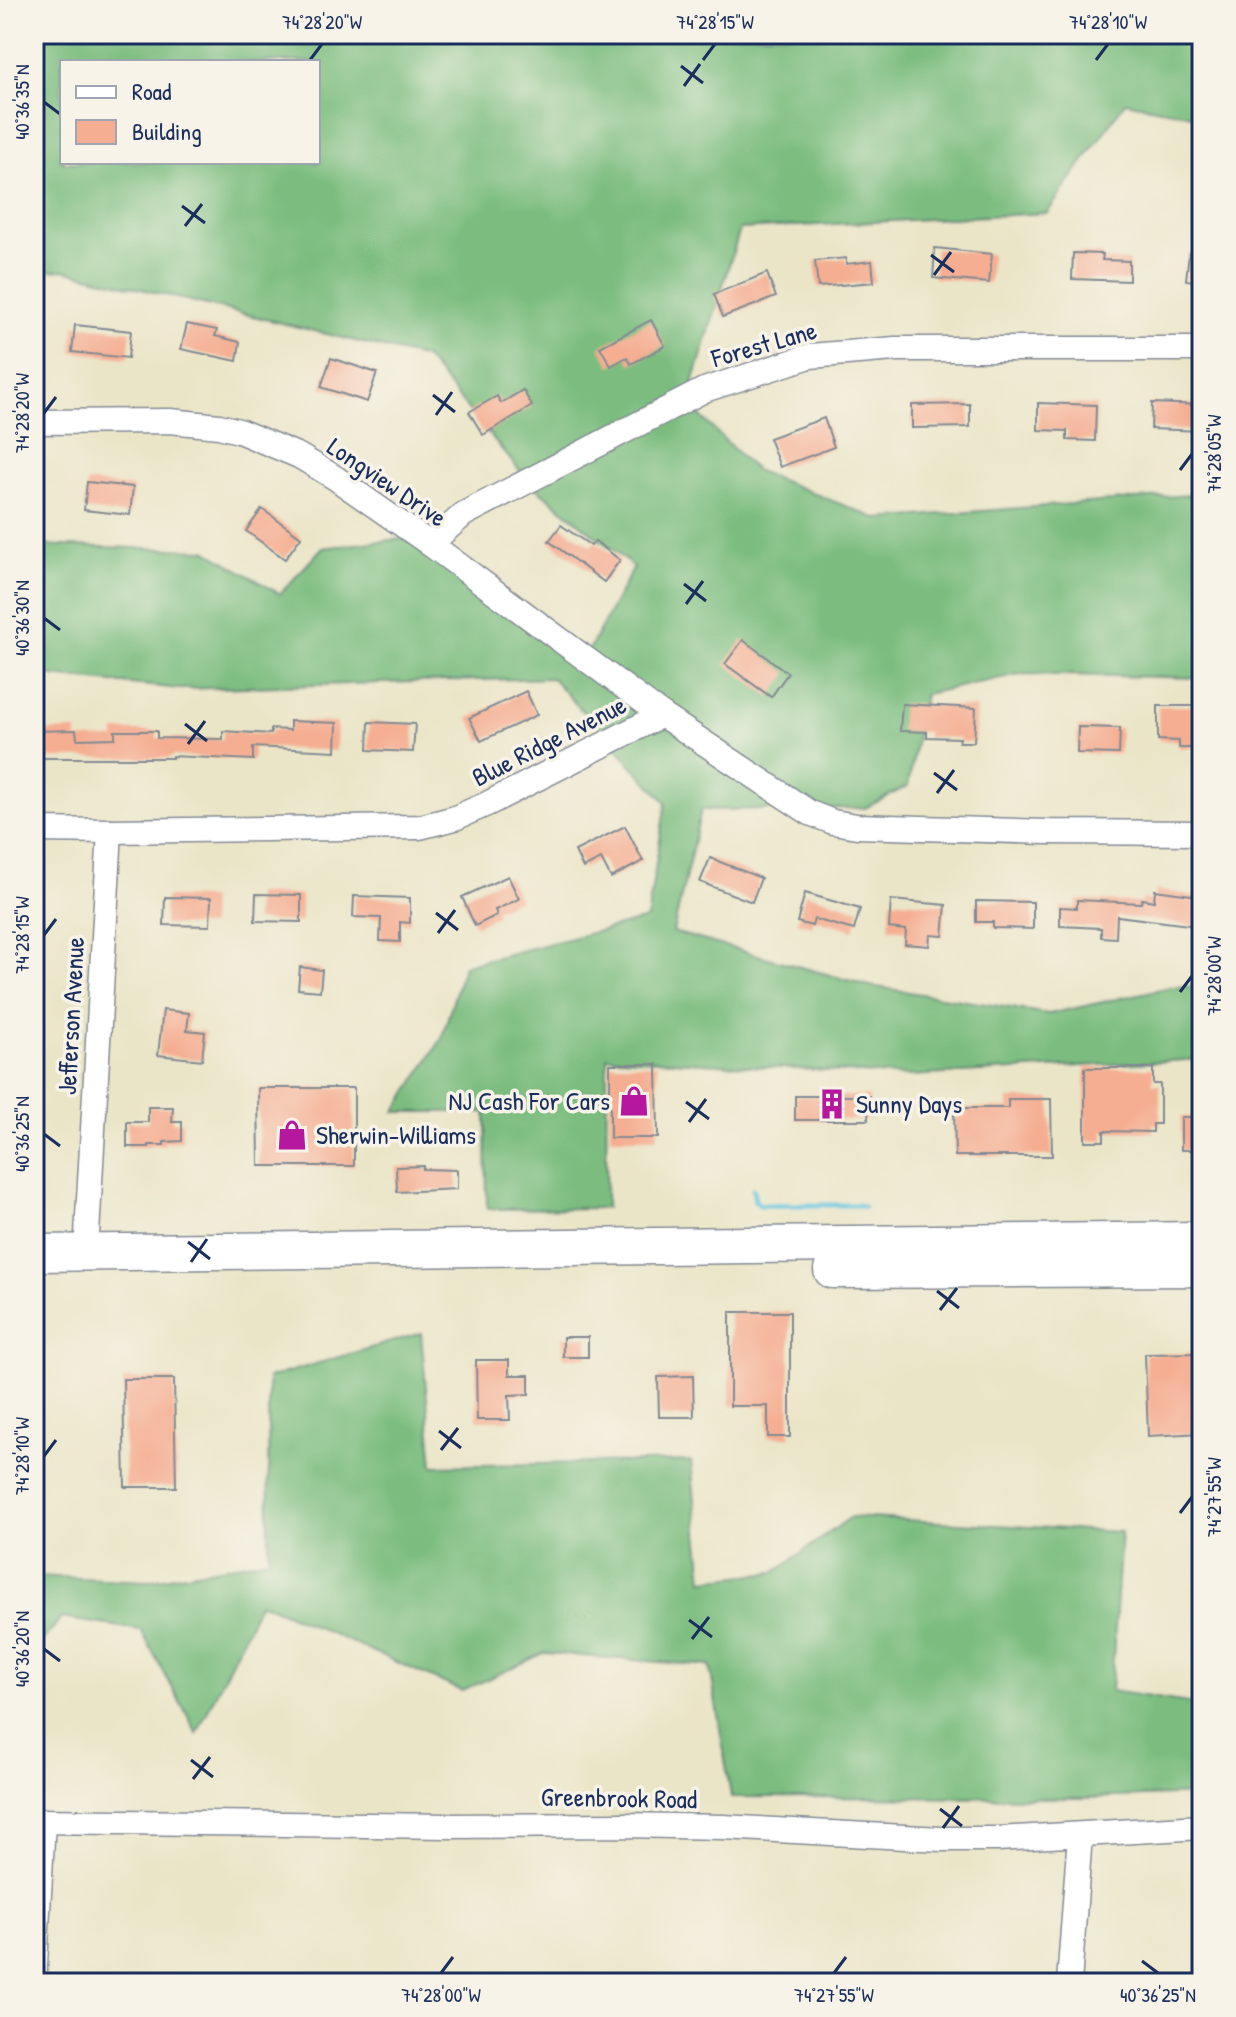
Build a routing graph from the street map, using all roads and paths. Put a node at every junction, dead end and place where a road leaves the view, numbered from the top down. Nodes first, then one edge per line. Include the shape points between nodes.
1 (1202, 349) edge
2 (34, 422) edge
3 (430, 544) junction
4 (662, 715) junction
5 (34, 830) edge
6 (110, 831) junction
7 (1202, 833) edge
8 (1202, 1240) edge
9 (86, 1252) junction
10 (34, 1253) edge
11 (1202, 1268) edge
12 (34, 1276) edge
13 (38, 1822) edge
14 (1202, 1827) edge
15 (1080, 1835) junction
16 (34, 1982) edge
17 (1069, 1983) edge

1 - 3 street, Forest Lane via 895,349 810,356 704,390 464,514
2 - 3 street, Longview Drive via 170,421 239,431 299,456
3 - 4 street, Longview Drive
4 - 6 street, Blue Ridge Avenue via 487,804 420,827
4 - 7 street, Blue Ridge Avenue via 810,813 833,822 1032,832
5 - 6 street, Blue Ridge Avenue
6 - 9 street, Jefferson Avenue
8 - 9 highway
9 - 10 highway
11 - 12 highway
13 - 15 street, Greenbrook Road via 624,1825 955,1839
13 - 16 street
14 - 15 street, Greenbrook Road
15 - 17 street

